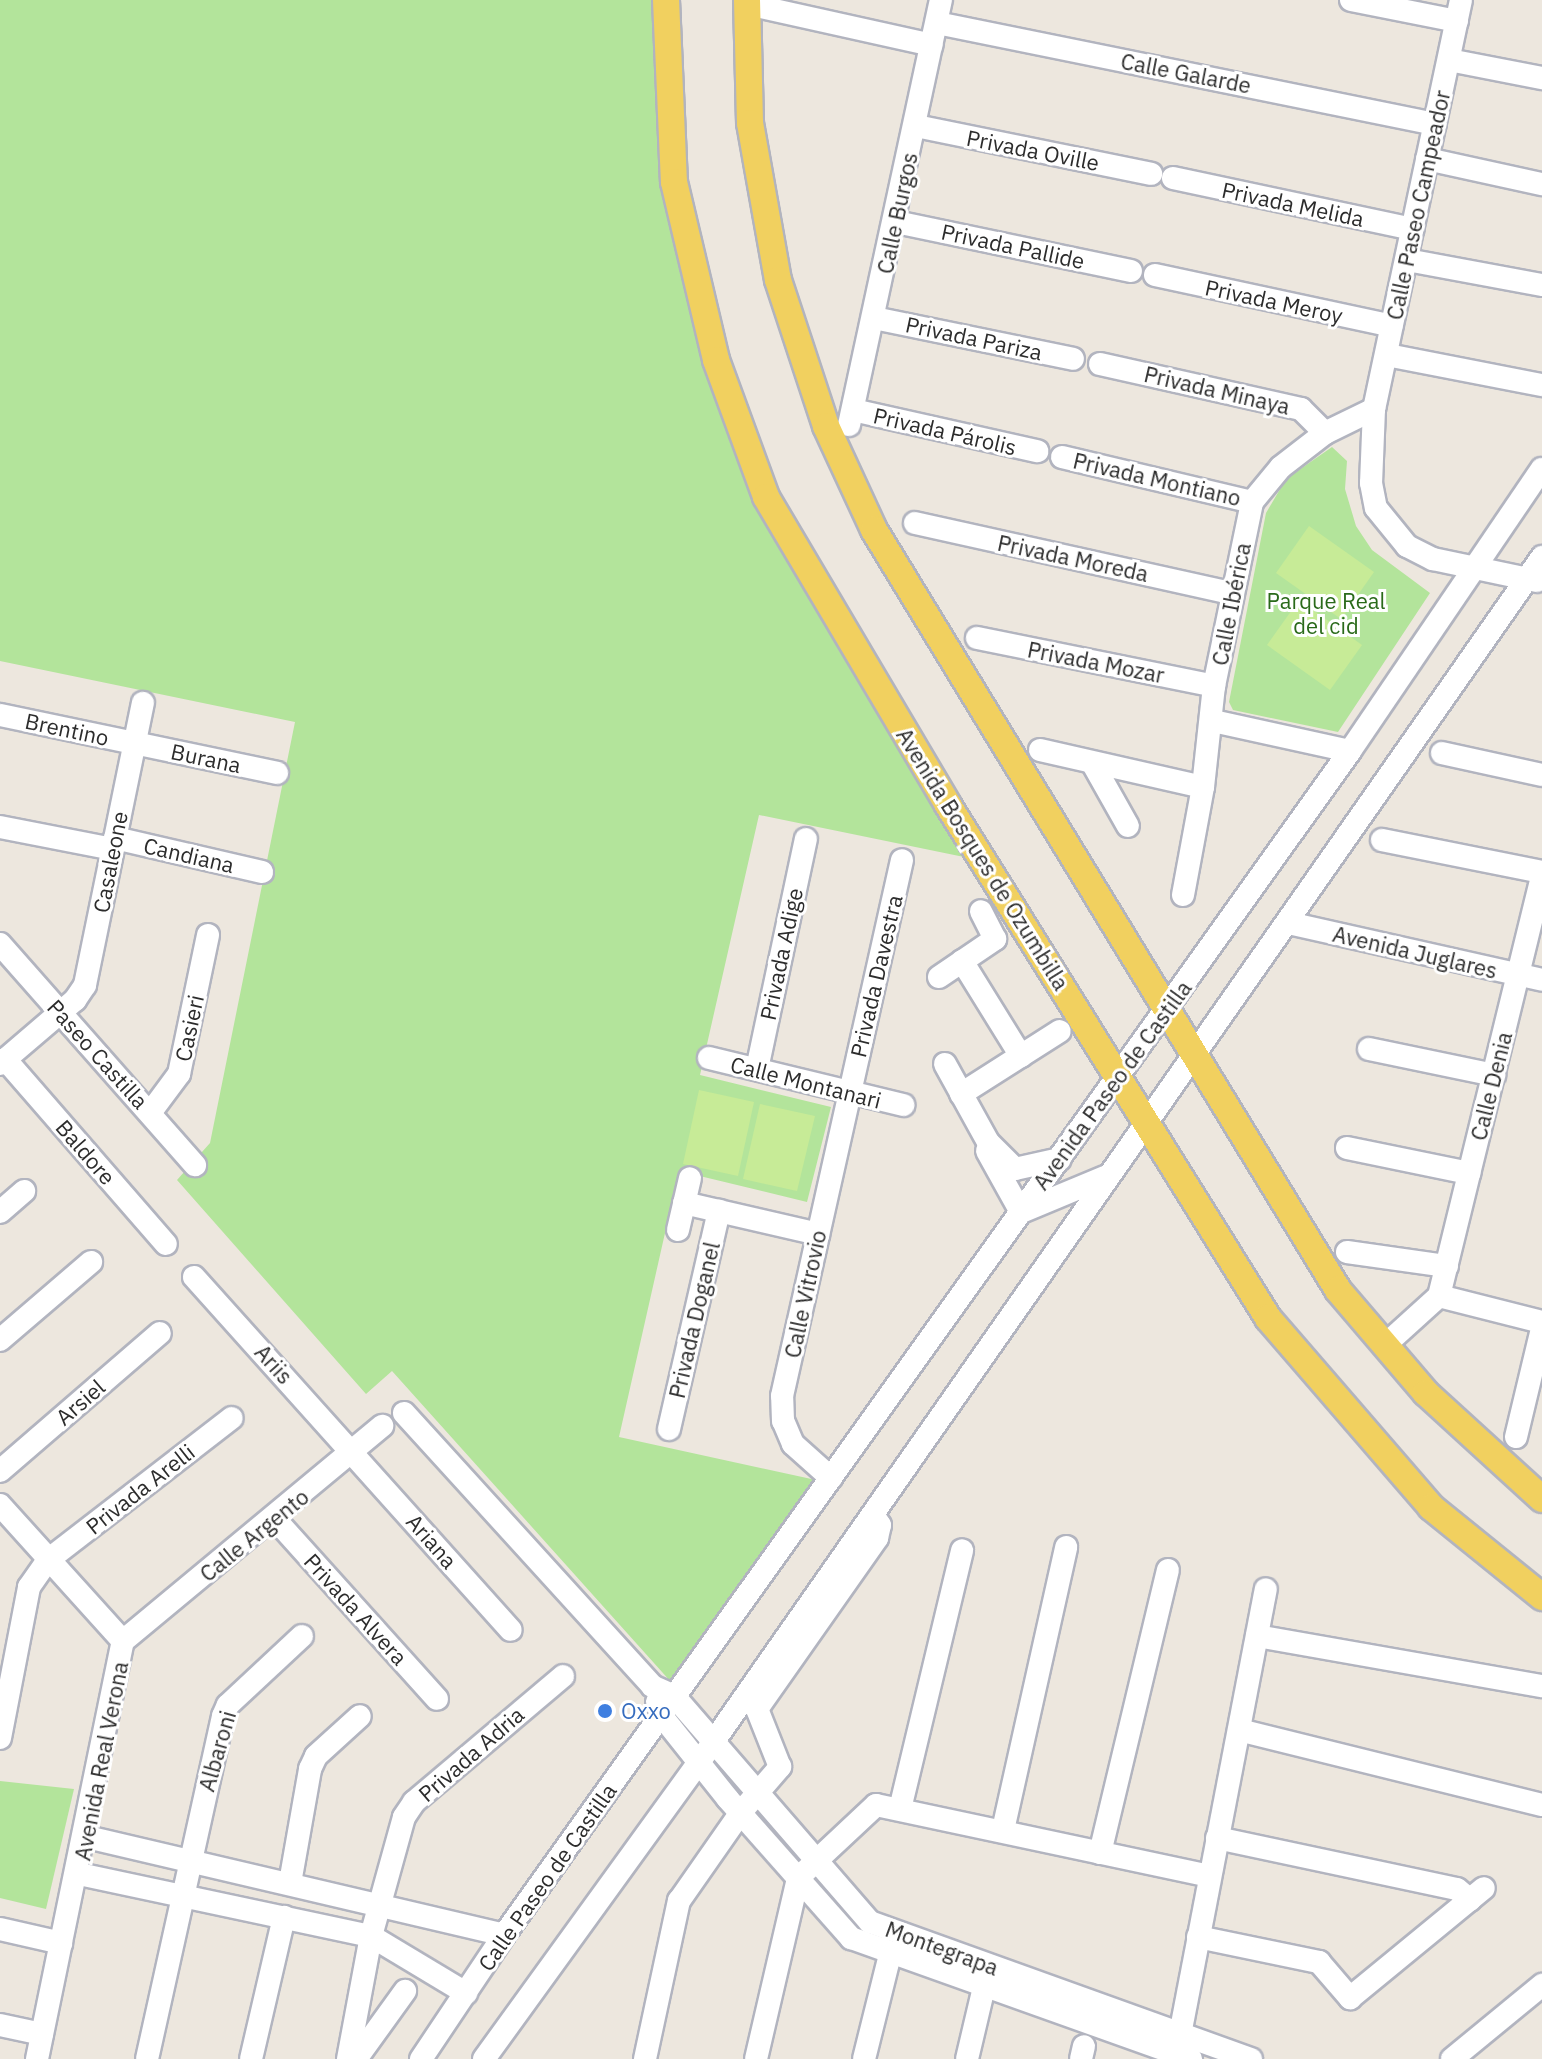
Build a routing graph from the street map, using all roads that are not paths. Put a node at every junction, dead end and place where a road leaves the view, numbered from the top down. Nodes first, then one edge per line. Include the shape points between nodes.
1 (666, 0) edge
2 (941, 0) edge
3 (1351, 0) edge
4 (747, 2) edge
5 (1459, 10) edge
6 (937, 23) junction
7 (932, 45) junction
8 (1449, 60) junction
9 (1542, 78) edge
10 (1435, 124) junction
11 (916, 126) junction
12 (1427, 159) junction
13 (1162, 176) joint
14 (1542, 184) edge
15 (896, 222) junction
16 (1413, 229) junction
17 (1407, 260) junction
18 (1131, 271) dead end
19 (1155, 275) dead end
20 (1542, 285) edge
21 (874, 318) junction
22 (1392, 326) junction
23 (1387, 355) junction
24 (1073, 359) dead end
25 (1100, 364) dead end
26 (1542, 385) edge
27 (1374, 409) junction
28 (851, 417) joint
29 (1325, 433) junction
30 (1037, 451) dead end
31 (1062, 457) dead end
32 (1542, 469) edge
33 (1252, 502) junction
34 (915, 523) dead end
35 (1542, 557) edge
36 (1474, 568) junction
37 (1534, 581) edge
38 (1232, 593) junction
39 (977, 638) dead end
40 (1214, 686) junction
41 (143, 703) dead end
42 (0, 715) edge
43 (1213, 721) junction
44 (135, 743) junction
45 (1040, 750) dead end
46 (1350, 751) junction
47 (1442, 753) dead end
48 (1093, 764) junction
49 (277, 773) dead end
50 (1542, 775) edge
51 (1203, 787) junction
52 (1128, 826) dead end
53 (0, 827) edge
54 (806, 839) dead end
55 (1382, 840) dead end
56 (114, 843) junction
57 (902, 860) dead end
58 (262, 872) dead end
59 (1542, 874) edge
60 (1183, 895) dead end
61 (981, 911) dead end
62 (1288, 923) junction
63 (208, 935) dead end
64 (0, 944) edge
65 (962, 961) junction
66 (1518, 976) junction
67 (939, 977) dead end
68 (1542, 980) edge
69 (1167, 1010) junction
70 (60, 1013) junction
71 (1060, 1031) dead end
72 (1369, 1049) dead end
73 (1194, 1055) junction
74 (1021, 1056) junction
75 (709, 1058) dead end
76 (3, 1061) edge
77 (945, 1064) dead end
78 (757, 1069) junction
79 (1494, 1075) junction
80 (1118, 1078) junction
81 (849, 1092) junction
82 (961, 1094) junction
83 (903, 1105) dead end
84 (150, 1113) junction
85 (1146, 1120) junction
86 (1347, 1148) dead end
87 (1060, 1159) junction
88 (195, 1165) dead end
89 (1469, 1173) junction
90 (1009, 1176) junction
91 (1106, 1177) junction
92 (690, 1178) dead end
93 (24, 1191) dead end
94 (684, 1203) junction
95 (719, 1211) junction
96 (0, 1212) edge
97 (1021, 1212) junction
98 (678, 1230) dead end
99 (818, 1234) junction
100 (166, 1244) dead end
101 (1347, 1252) dead end
102 (91, 1262) dead end
103 (1447, 1266) junction
104 (194, 1277) dead end
105 (1439, 1296) junction
106 (1542, 1322) edge
107 (1542, 1329) edge
108 (160, 1333) dead end
109 (0, 1340) edge
110 (1385, 1345) junction
111 (404, 1413) dead end
112 (232, 1418) dead end
113 (382, 1426) dead end
114 (669, 1429) dead end
115 (1516, 1437) dead end
116 (353, 1452) junction
117 (0, 1471) edge
118 (831, 1478) junction
119 (1542, 1499) edge
120 (0, 1505) edge
121 (873, 1515) junction
122 (275, 1519) junction
123 (1066, 1547) dead end
124 (962, 1550) dead end
125 (48, 1560) junction
126 (1168, 1570) dead end
127 (1266, 1589) dead end
128 (1542, 1597) edge
129 (511, 1630) dead end
130 (302, 1636) dead end
131 (1257, 1636) junction
132 (123, 1641) junction
133 (563, 1676) dead end
134 (652, 1686) junction
135 (1542, 1686) edge
136 (674, 1696) junction
137 (437, 1699) dead end
138 (661, 1715) junction
139 (360, 1716) dead end
140 (1239, 1730) junction
141 (0, 1738) edge
142 (714, 1741) junction
143 (732, 1762) junction
144 (706, 1771) junction
145 (759, 1793) junction
146 (1542, 1805) edge
147 (900, 1809) junction
148 (741, 1812) junction
149 (1003, 1830) junction
150 (87, 1837) junction
151 (1217, 1838) junction
152 (1100, 1853) junction
153 (815, 1858) junction
154 (189, 1859) junction
155 (79, 1874) junction
156 (1209, 1876) junction
157 (798, 1878) junction
158 (290, 1883) junction
159 (181, 1895) junction
160 (379, 1906) junction
161 (284, 1917) junction
162 (0, 1929) edge
163 (504, 1935) junction
164 (371, 1936) junction
165 (1198, 1937) junction
166 (61, 1943) junction
167 (890, 1955) junction
168 (1542, 1985) edge
169 (984, 1987) junction
170 (405, 1991) dead end
171 (466, 1993) junction
172 (0, 2025) edge
173 (42, 2034) junction
174 (1183, 2049) edge
175 (37, 2059) edge
176 (147, 2059) edge
177 (251, 2059) edge
178 (348, 2059) edge
179 (356, 2059) edge
180 (421, 2059) edge
181 (484, 2059) edge
182 (645, 2059) edge
183 (756, 2059) edge
184 (864, 2059) edge
185 (967, 2059) edge
186 (1251, 2059) edge
187 (1452, 2059) edge

1 - 80 main road, Avenida Bosques de Ozumbilla via 674,182 716,360 766,497
2 - 6 street, Calle Burgos
3 - 5 street
4 - 7 street
4 - 69 main road via 750,123 778,280 826,426 874,530
5 - 8 street, Calle Paseo Campeador
6 - 7 street, Calle Burgos
6 - 10 street, Calle Galarde
7 - 11 street, Calle Burgos
8 - 9 street
8 - 10 street, Calle Paseo Campeador
10 - 12 street, Calle Paseo Campeador
11 - 13 street, Privada Oville
11 - 15 street, Calle Burgos
12 - 14 street
12 - 16 street, Calle Paseo Campeador
13 - 16 street, Privada Melida
15 - 18 street, Privada Pallide
15 - 21 street, Calle Burgos
16 - 17 street, Calle Paseo Campeador
17 - 20 street
17 - 22 street, Calle Paseo Campeador
19 - 22 street, Privada Meroy
21 - 24 street, Privada Pariza
21 - 28 street, Calle Burgos
22 - 23 street, Calle Paseo Campeador
23 - 26 street
23 - 27 street, Calle Paseo Campeador
25 - 29 street, Privada Minaya via 1301,409
27 - 29 street, Calle Ibérica
27 - 36 street, Calle Paseo Campeador via 1371,483 1376,508 1407,546 1433,559
28 - 30 street, Privada Párolis
29 - 33 street, Calle Ibérica via 1281,467
31 - 33 street, Privada Montiano
32 - 36 street, Avenida Paseo de Castilla
33 - 38 street, Calle Ibérica
34 - 38 street, Privada Moreda
35 - 37 street
36 - 37 street, Calle Paseo Campeador
36 - 46 street, Avenida Paseo de Castilla
37 - 62 street
38 - 40 street, Calle Ibérica
39 - 40 street, Privada Mozar
40 - 43 street, Calle Ibérica
41 - 44 street, Casaleone
42 - 44 street, Brentino
43 - 46 street
43 - 51 street, Calle Ibérica
44 - 49 street, Burana
44 - 56 street, Casaleone
45 - 48 street
46 - 69 street, Avenida Paseo de Castilla
47 - 50 street
48 - 51 street
48 - 52 street
51 - 60 street, Calle Ibérica
53 - 56 street, Candiana
54 - 78 street, Privada Adige
55 - 59 street
56 - 58 street, Candiana
56 - 70 street, Casaleone via 85,985
57 - 81 street, Privada Davestra
59 - 66 street, Calle Denia
61 - 65 street via 995,939
62 - 66 street, Avenida Juglares
62 - 73 street
63 - 84 street, Casieri via 179,1074
64 - 70 street, Paseo Castilla
65 - 67 street
65 - 74 street
66 - 68 street, Avenida Juglares
66 - 79 street, Calle Denia
69 - 73 main road
69 - 80 street, Avenida Paseo de Castilla
70 - 76 street, Casaleone
70 - 84 street, Paseo Castilla
71 - 74 street
72 - 79 street
73 - 85 street
73 - 110 main road via 1338,1290
74 - 82 street
75 - 78 street, Calle Montanari
76 - 100 street, Baldore
77 - 82 street
78 - 81 street, Calle Montanari
79 - 89 street, Calle Denia
80 - 85 main road, Avenida Bosques de Ozumbilla
80 - 87 street, Avenida Paseo de Castilla
81 - 83 street, Calle Montanari
81 - 99 street, Calle Vitrovio
82 - 90 street via 988,1142 986,1155
84 - 88 street, Paseo Castilla
85 - 91 street
85 - 128 main road, Avenida Bosques de Ozumbilla via 1268,1318 1351,1419 1431,1507
86 - 89 street
87 - 90 street
87 - 97 street, Avenida Paseo de Castilla
89 - 103 street, Calle Denia
90 - 97 street
91 - 97 street
91 - 121 street
92 - 94 street
93 - 96 street
94 - 95 street
94 - 98 street
95 - 99 street
95 - 114 street, Privada Doganel
97 - 118 street, Avenida Paseo de Castilla
99 - 118 street, Calle Vitrovio via 782,1396 783,1421 799,1451
101 - 103 street
102 - 109 street
103 - 105 street, Calle Denia
104 - 116 street, Ariis
105 - 106 street
105 - 110 street
107 - 115 street
108 - 117 street, Arsiel
110 - 119 main road via 1426,1393
111 - 134 street
112 - 125 street, Privada Arelli
113 - 116 street, Calle Argento
116 - 122 street, Calle Argento
116 - 129 street, Ariana
118 - 136 street, Avenida Paseo de Castilla
120 - 125 street, Avenida Real Verona
121 - 142 street
121 - 145 street via 880,1525 877,1538 757,1709 780,1767
122 - 132 street, Calle Argento
122 - 137 street, Privada Alvera
123 - 149 street
124 - 147 street
125 - 132 street, Avenida Real Verona
125 - 141 street via 29,1587
126 - 152 street
127 - 131 street
130 - 154 street, Albaroni via 228,1705
131 - 135 street
131 - 140 street
132 - 150 street, Avenida Real Verona
133 - 160 street, Privada Adria via 414,1802 404,1817
134 - 136 street
134 - 138 street
136 - 138 street, Calle Paseo de Castilla
136 - 142 street, Montegrapa
138 - 144 street, Montegrapa
138 - 163 street, Calle Paseo de Castilla
139 - 158 street via 316,1756 310,1769
140 - 146 street
140 - 151 street
142 - 143 street, Montegrapa
142 - 144 street
143 - 144 street
143 - 145 street, Montegrapa
144 - 148 street, Montegrapa
144 - 181 street
145 - 148 street
145 - 153 street, Montegrapa
147 - 149 street
147 - 153 street via 876,1805
148 - 157 street, Montegrapa
148 - 182 street via 679,1901
149 - 152 street
150 - 154 street
150 - 155 street, Avenida Real Verona
151 - 156 street
151 - 165 street via 1477,1894 1350,1998 1319,1962
152 - 156 street
153 - 157 street
153 - 174 street, Montegrapa via 870,1922
154 - 158 street
154 - 159 street, Albaroni
155 - 159 street
155 - 166 street, Avenida Real Verona
156 - 165 street
157 - 167 street, Montegrapa via 851,1938
157 - 183 street
158 - 160 street
159 - 161 street
159 - 176 street, Albaroni
160 - 163 street
160 - 164 street, Privada Adria
161 - 164 street
161 - 177 street
162 - 166 street
163 - 171 street, Calle Paseo de Castilla
164 - 171 street
164 - 178 street, Privada Adria
165 - 174 street
166 - 173 street, Avenida Real Verona
167 - 169 street, Montegrapa
167 - 184 street
168 - 187 street
169 - 174 street, Montegrapa
169 - 185 street
170 - 179 street
171 - 180 street, Calle Paseo de Castilla
172 - 173 street
173 - 175 street, Avenida Real Verona
174 - 186 street, Montegrapa

